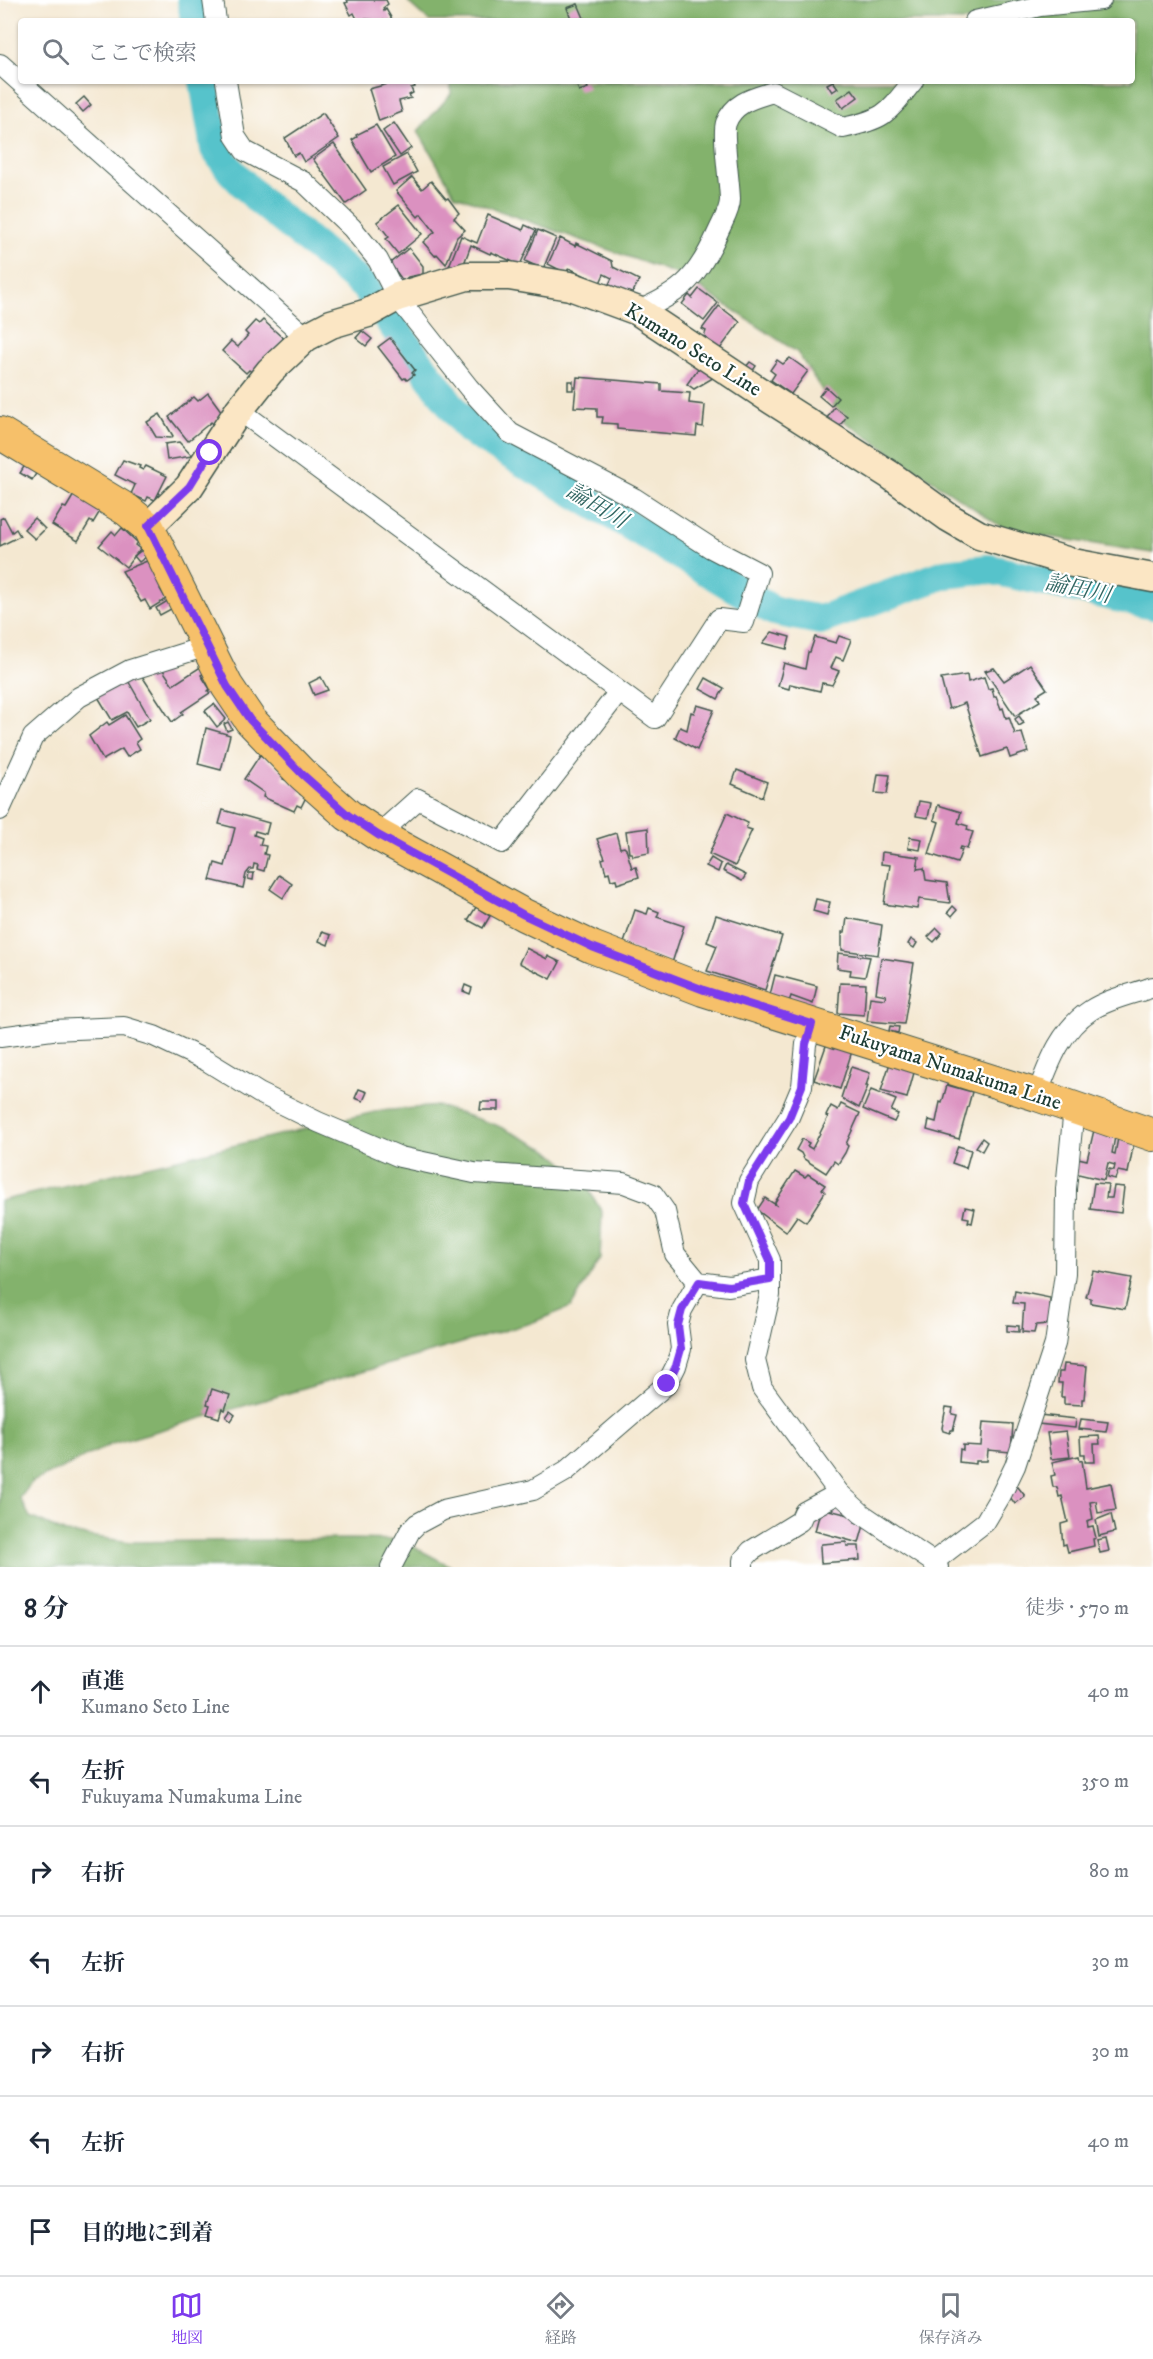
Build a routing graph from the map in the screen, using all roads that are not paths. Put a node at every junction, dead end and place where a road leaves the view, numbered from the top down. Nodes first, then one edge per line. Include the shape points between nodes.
1 (213, 0) edge
2 (1101, 0) edge
3 (216, 18) edge
4 (988, 18) edge
5 (0, 64) edge
6 (18, 80) edge
7 (22, 84) edge
8 (226, 84) edge
9 (911, 84) edge
10 (397, 297) junction
11 (638, 311) junction
12 (306, 337) junction
13 (239, 410) junction
14 (0, 433) edge
15 (148, 526) junction
16 (1153, 578) edge
17 (207, 646) junction
18 (619, 692) junction
19 (0, 810) edge
20 (378, 835) junction
21 (1153, 987) edge
22 (812, 1024) junction
23 (0, 1037) edge
24 (1037, 1095) junction
25 (1074, 1108) junction
26 (1153, 1135) edge
27 (770, 1279) junction
28 (699, 1282) junction
29 (839, 1493) junction
30 (936, 1564) edge
31 (391, 1567) edge
32 (743, 1567) edge

1 - 3 street
2 - 4 street via 1040,6
5 - 6 street
7 - 12 street
8 - 10 street via 235,136 245,151 303,182 320,197 378,260
9 - 11 street via 890,110 873,121 843,128 773,92 734,108 725,124 730,204 710,250 689,281 666,299
10 - 11 main road, Kumano Seto Line via 467,276 509,276 570,286
10 - 12 main road, Kumano Seto Line
10 - 18 street via 510,433 634,498 711,548 759,573 744,622 719,619 655,718
11 - 16 main road, Kumano Seto Line via 980,535 1073,563
12 - 13 main road, Kumano Seto Line via 270,371
13 - 15 main road, Kumano Seto Line via 189,487
13 - 18 street
14 - 15 main road, Fukuyama Numakuma Line
15 - 17 main road, Fukuyama Numakuma Line
17 - 19 street via 130,670 79,697 33,737
17 - 20 main road, Fukuyama Numakuma Line via 250,720 302,774 348,815
18 - 20 street via 502,843 418,799
20 - 22 main road, Fukuyama Numakuma Line via 524,915 592,947 704,990
21 - 24 street via 1091,1010 1069,1030 1050,1058
22 - 24 main road, Fukuyama Numakuma Line
22 - 27 street via 802,1086 789,1118 749,1181 744,1203 770,1260
23 - 28 street via 124,1027 154,1036 207,1061 259,1093 400,1157 474,1173 624,1183 653,1194 665,1211 675,1254
24 - 25 main road, Fukuyama Numakuma Line
25 - 26 main road, Fukuyama Numakuma Line
25 - 30 street via 1066,1189 1065,1273 1055,1344 1015,1466 1001,1495 985,1522
27 - 28 street via 729,1286
27 - 29 street via 755,1360 762,1389
28 - 31 street via 682,1310 678,1325 681,1349 667,1384 558,1476 532,1490 443,1510 417,1524
29 - 30 street via 862,1514
29 - 32 street via 804,1512 800,1521 751,1551 742,1560

